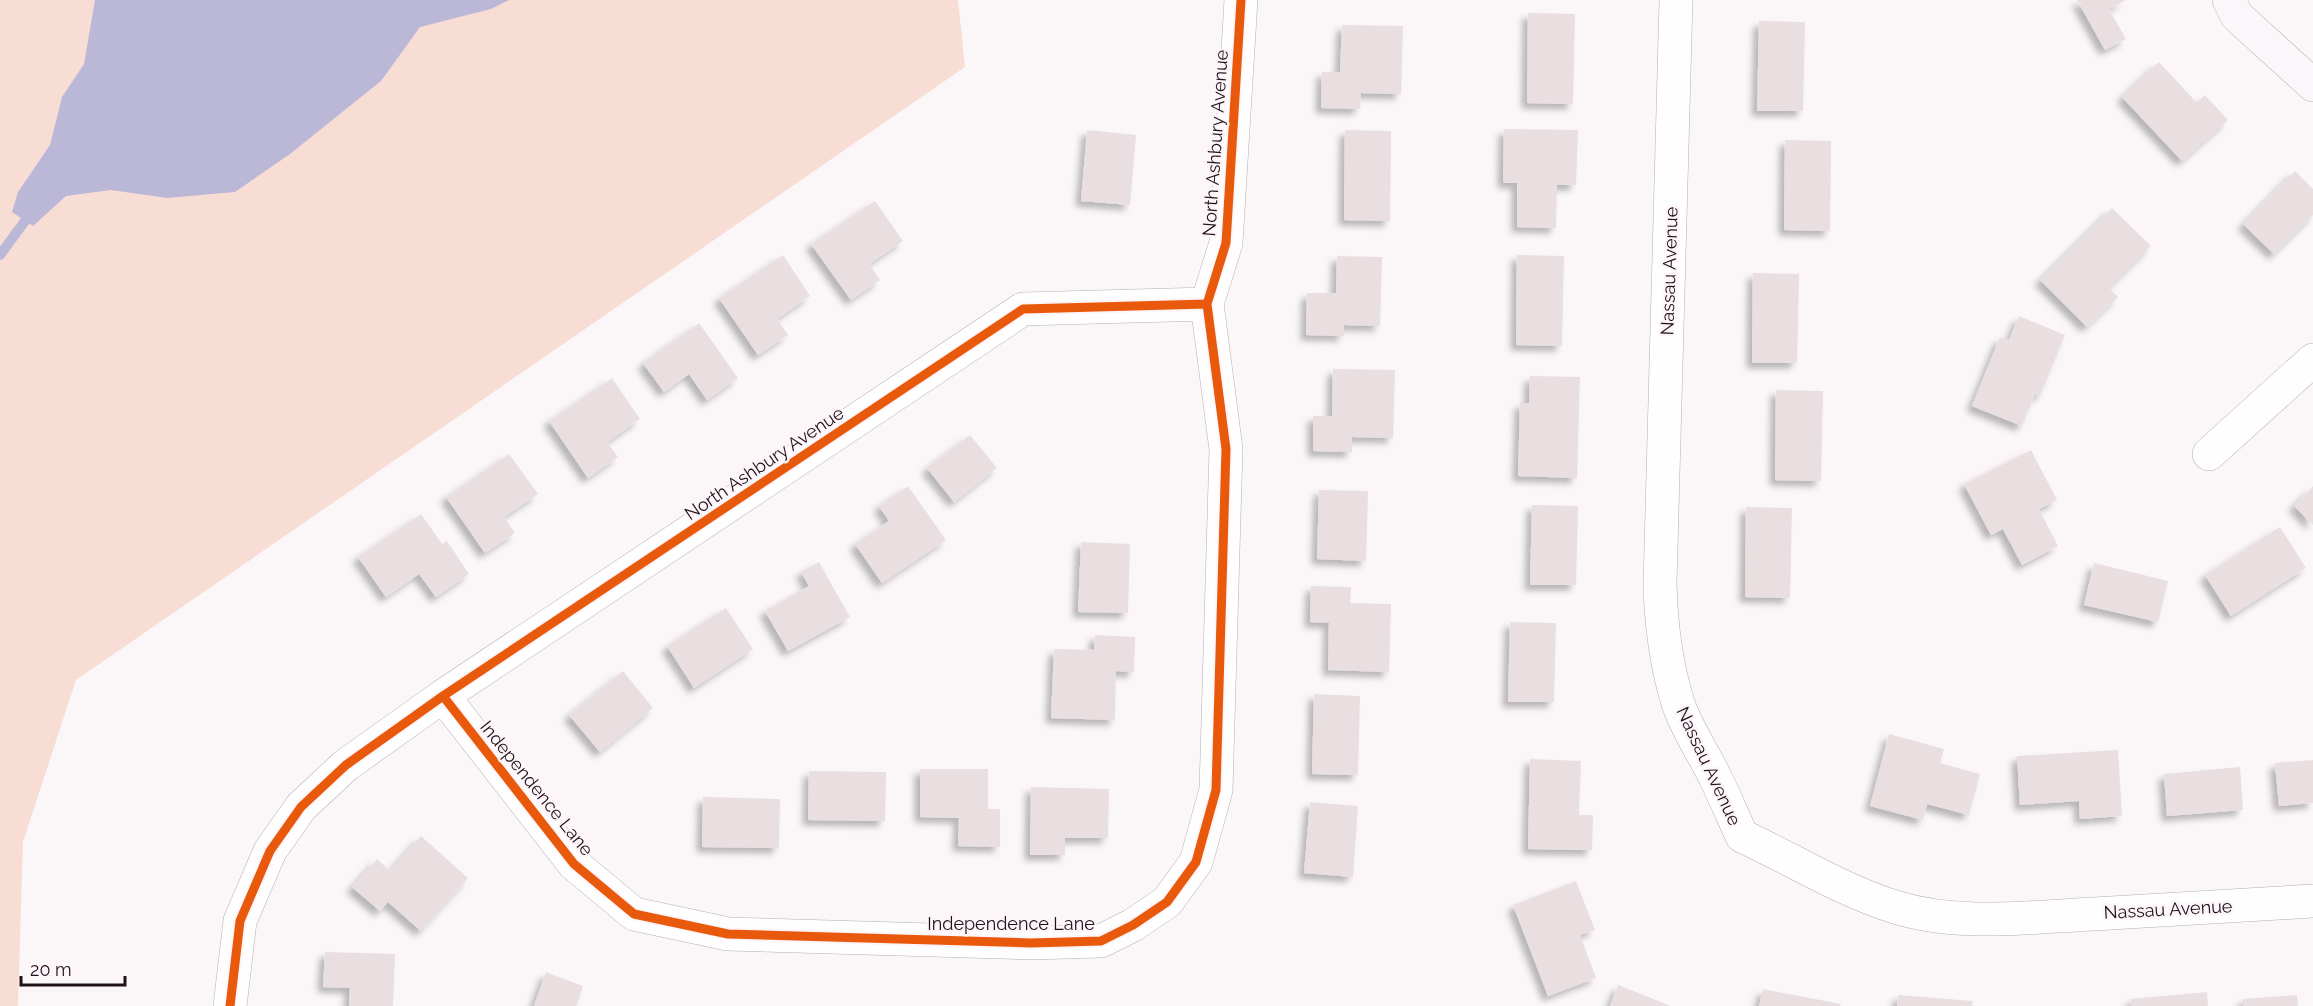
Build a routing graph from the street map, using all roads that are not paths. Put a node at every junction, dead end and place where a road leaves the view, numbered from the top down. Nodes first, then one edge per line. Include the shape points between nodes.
1 (1241, 0) edge
2 (1676, 0) edge
3 (2229, 0) edge
4 (2313, 85) edge
5 (1207, 304) junction
6 (2313, 360) edge
7 (2209, 454) dead end
8 (443, 696) junction
9 (2313, 900) edge
10 (230, 1006) edge

1 - 5 street, North Ashbury Avenue via 1226,243
2 - 9 street, Nassau Avenue via 1661,615 1678,703 1742,836 1854,892 1933,916 2016,918
3 - 4 street via 2237,16
5 - 8 street, North Ashbury Avenue via 1023,309
5 - 8 street, Independence Lane via 1226,449 1216,790 1196,862 1167,902 1133,925 1101,941 1031,943 728,934 634,914 573,864
6 - 7 street
8 - 10 street, North Ashbury Avenue via 319,788 270,851 240,921

